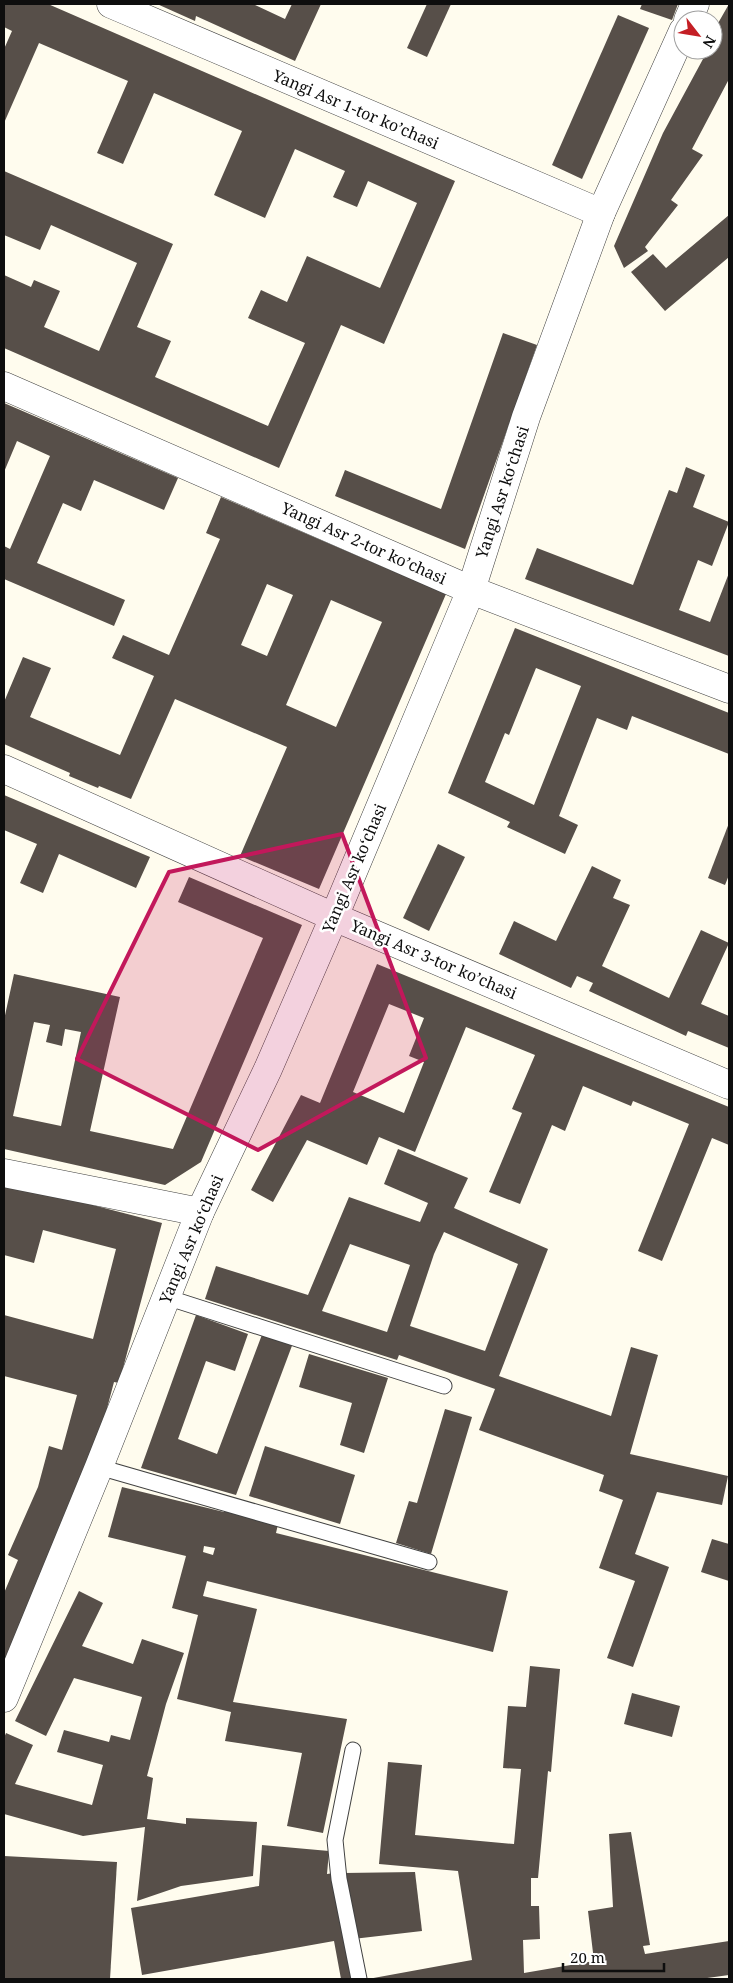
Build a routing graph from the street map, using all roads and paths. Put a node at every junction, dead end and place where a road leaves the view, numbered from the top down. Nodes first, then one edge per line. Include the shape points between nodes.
1 (111, 4) edge
2 (673, 53) edge
3 (601, 213) junction
4 (4, 386) edge
5 (471, 590) junction
6 (729, 689) edge
7 (4, 769) edge
8 (334, 917) junction
9 (729, 1085) edge
10 (4, 1172) edge
11 (200, 1212) junction
12 (166, 1297) junction
13 (444, 1386) dead end
14 (99, 1467) junction
15 (429, 1562) dead end
16 (4, 1698) edge
17 (353, 1750) dead end
18 (359, 1979) edge

1 - 3 street, Yangi Asr 1-tor koʼchasi
2 - 3 street, Yangi Asr koʻchasi
3 - 5 street, Yangi Asr koʻchasi via 526,417
4 - 5 street, Yangi Asr 2-tor koʼchasi
5 - 6 street, Yangi Asr 2-tor koʼchasi
5 - 8 street, Yangi Asr koʻchasi
7 - 8 street, Yangi Asr 3-tor koʼchasi
8 - 9 street, Yangi Asr 3-tor koʼchasi
8 - 11 street, Yangi Asr koʻchasi via 268,1069
10 - 11 street
11 - 12 street, Yangi Asr koʻchasi
12 - 13 lane
12 - 14 street, Yangi Asr koʻchasi
14 - 15 lane
14 - 16 street, Yangi Asr koʻchasi
17 - 18 lane via 335,1840

